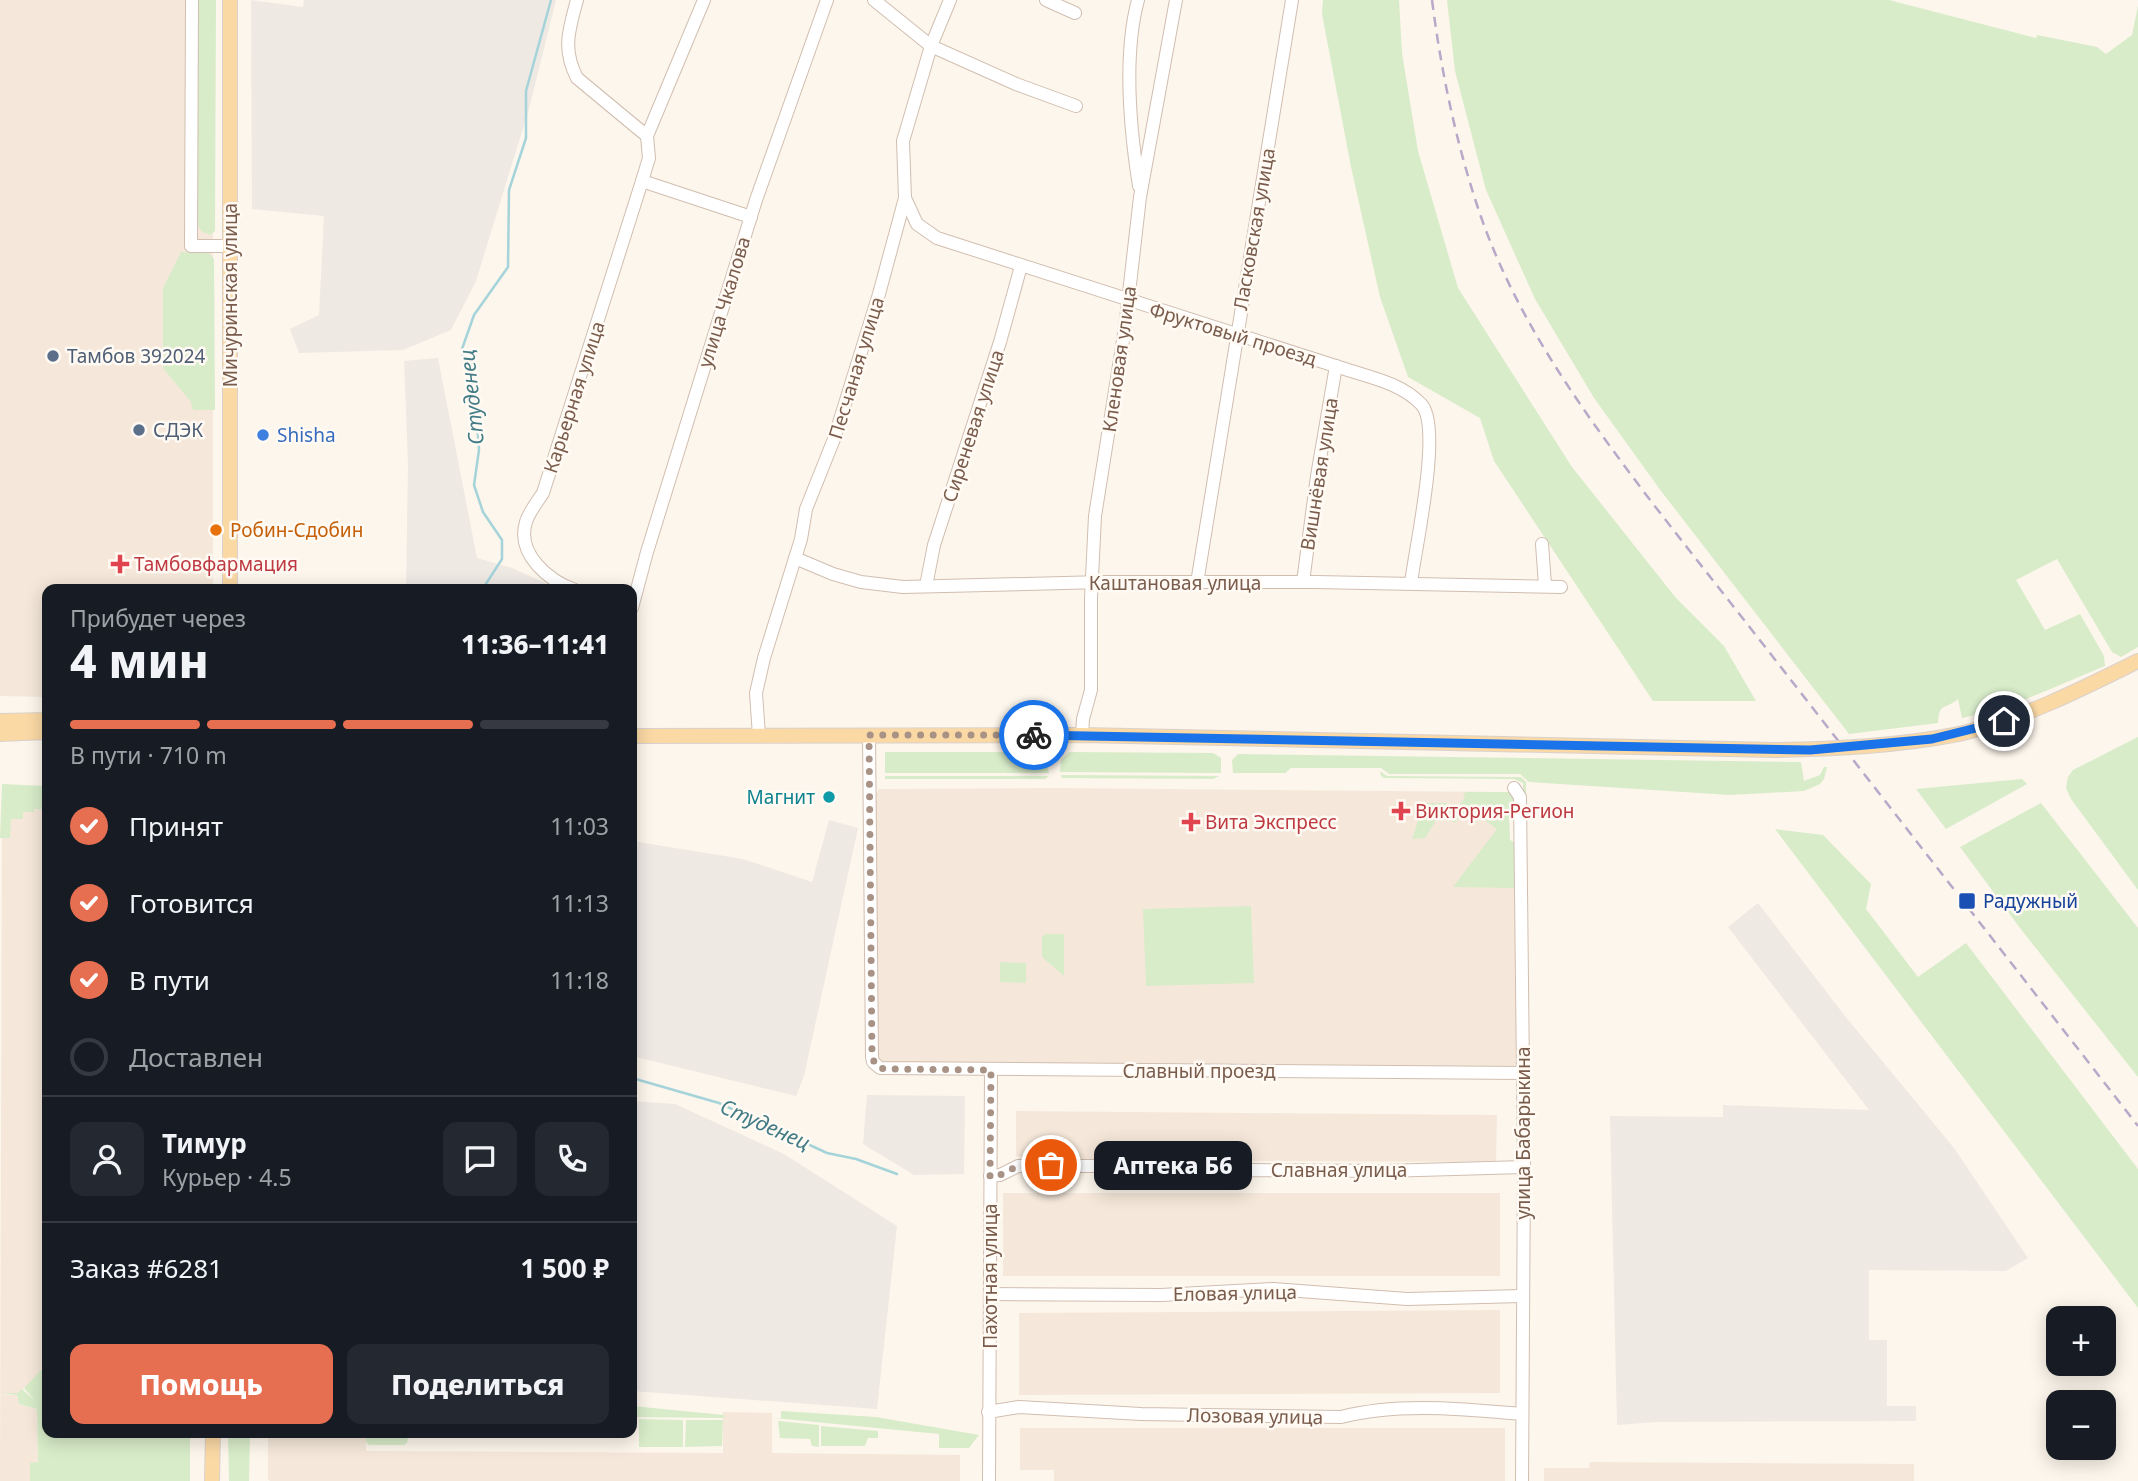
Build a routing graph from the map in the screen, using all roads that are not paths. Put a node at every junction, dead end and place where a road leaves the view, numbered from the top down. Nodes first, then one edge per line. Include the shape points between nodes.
1 (192, 0) edge
2 (230, 0) edge
3 (577, 0) edge
4 (704, 0) edge
5 (827, 0) edge
6 (874, 0) edge
7 (950, 0) edge
8 (1046, 0) edge
9 (1138, 0) edge
10 (1175, 0) edge
11 (1292, 0) edge
12 (1074, 13) dead end
13 (931, 46) junction
14 (1076, 106) dead end
15 (647, 136) junction
16 (642, 181) junction
17 (1140, 197) junction
18 (905, 198) junction
19 (751, 217) junction
20 (230, 246) junction
21 (1021, 266) junction
22 (1127, 300) junction
23 (1237, 334) junction
24 (1336, 366) junction
25 (1542, 544) dead end
26 (795, 558) junction
27 (1303, 582) junction
28 (1092, 583) junction
29 (1197, 583) junction
30 (1411, 583) junction
31 (230, 584) edge
32 (562, 584) edge
33 (926, 586) junction
34 (1545, 586) junction
35 (1561, 587) dead end
36 (637, 589) edge
37 (2138, 661) edge
38 (42, 720) edge
39 (0, 721) edge
40 (42, 732) edge
41 (0, 734) edge
42 (869, 735) junction
43 (1082, 735) junction
44 (637, 736) edge
45 (759, 736) junction
46 (1514, 788) dead end
47 (991, 1070) junction
48 (1523, 1073) junction
49 (1524, 1167) junction
50 (990, 1177) junction
51 (990, 1294) junction
52 (1522, 1296) junction
53 (988, 1412) junction
54 (1522, 1414) junction
55 (213, 1438) edge
56 (212, 1481) edge
57 (989, 1481) edge
58 (1522, 1481) edge

1 - 20 street via 191,246
2 - 20 main road, Мичуринская улица
3 - 15 street via 566,50 570,65 578,78
4 - 15 street, Карьерная улица
5 - 19 street, улица Чкалова
6 - 13 street
7 - 13 street, Песчаная улица
8 - 12 street
9 - 17 street via 1130,77
10 - 17 street, Кленовая улица
11 - 23 street, Ласковская улица
13 - 14 street
13 - 18 street, Песчаная улица via 904,141
15 - 16 street, Карьерная улица via 649,158
16 - 19 street
16 - 32 street, Карьерная улица via 543,493 526,523 526,542 536,564
17 - 22 street, Кленовая улица
18 - 21 street, Фруктовый проезд via 916,222 931,236
18 - 26 street, Песчаная улица via 859,363 806,509
19 - 36 street, улица Чкалова
20 - 31 main road, Мичуринская улица
21 - 22 street, Фруктовый проезд
21 - 33 street, Сиреневая улица via 934,545
22 - 23 street, Фруктовый проезд
22 - 28 street, Кленовая улица via 1096,516
23 - 24 street, Фруктовый проезд
23 - 29 street, Ласковская улица
24 - 27 street, Вишнёвая улица
24 - 30 street, Фруктовый проезд via 1383,381 1412,396 1426,411 1430,439
25 - 34 street
26 - 33 street, Каштановая улица via 861,582
26 - 45 street, Песчаная улица via 756,693
27 - 29 street, Каштановая улица
27 - 30 street, Каштановая улица
28 - 29 street, Каштановая улица
28 - 33 street, Каштановая улица
28 - 43 street, Кленовая улица via 1091,690
30 - 34 street, Каштановая улица
34 - 35 street, Каштановая улица
37 - 43 main road, bridge via 2004,721 1932,739 1850,748
38 - 39 main road
40 - 41 main road
42 - 43 main road
42 - 45 main road
42 - 47 street, Славный проезд via 872,1057 876,1066 884,1069
44 - 45 main road
46 - 48 street, улица Бабарыкина via 1520,797
47 - 48 street, Славный проезд
47 - 50 street, Пахотная улица
48 - 49 street, улица Бабарыкина
49 - 50 street, Славная улица via 1142,1174 1115,1166 1018,1166
49 - 52 street, улица Бабарыкина
50 - 51 street, Пахотная улица
51 - 52 street, Еловая улица via 1161,1295 1273,1289 1408,1298
51 - 53 street, Пахотная улица
52 - 54 street, улица Бабарыкина
53 - 54 street, Лозовая улица via 1019,1407 1327,1417 1370,1410
53 - 57 street, Пахотная улица
54 - 58 street, улица Бабарыкина
55 - 56 main road

